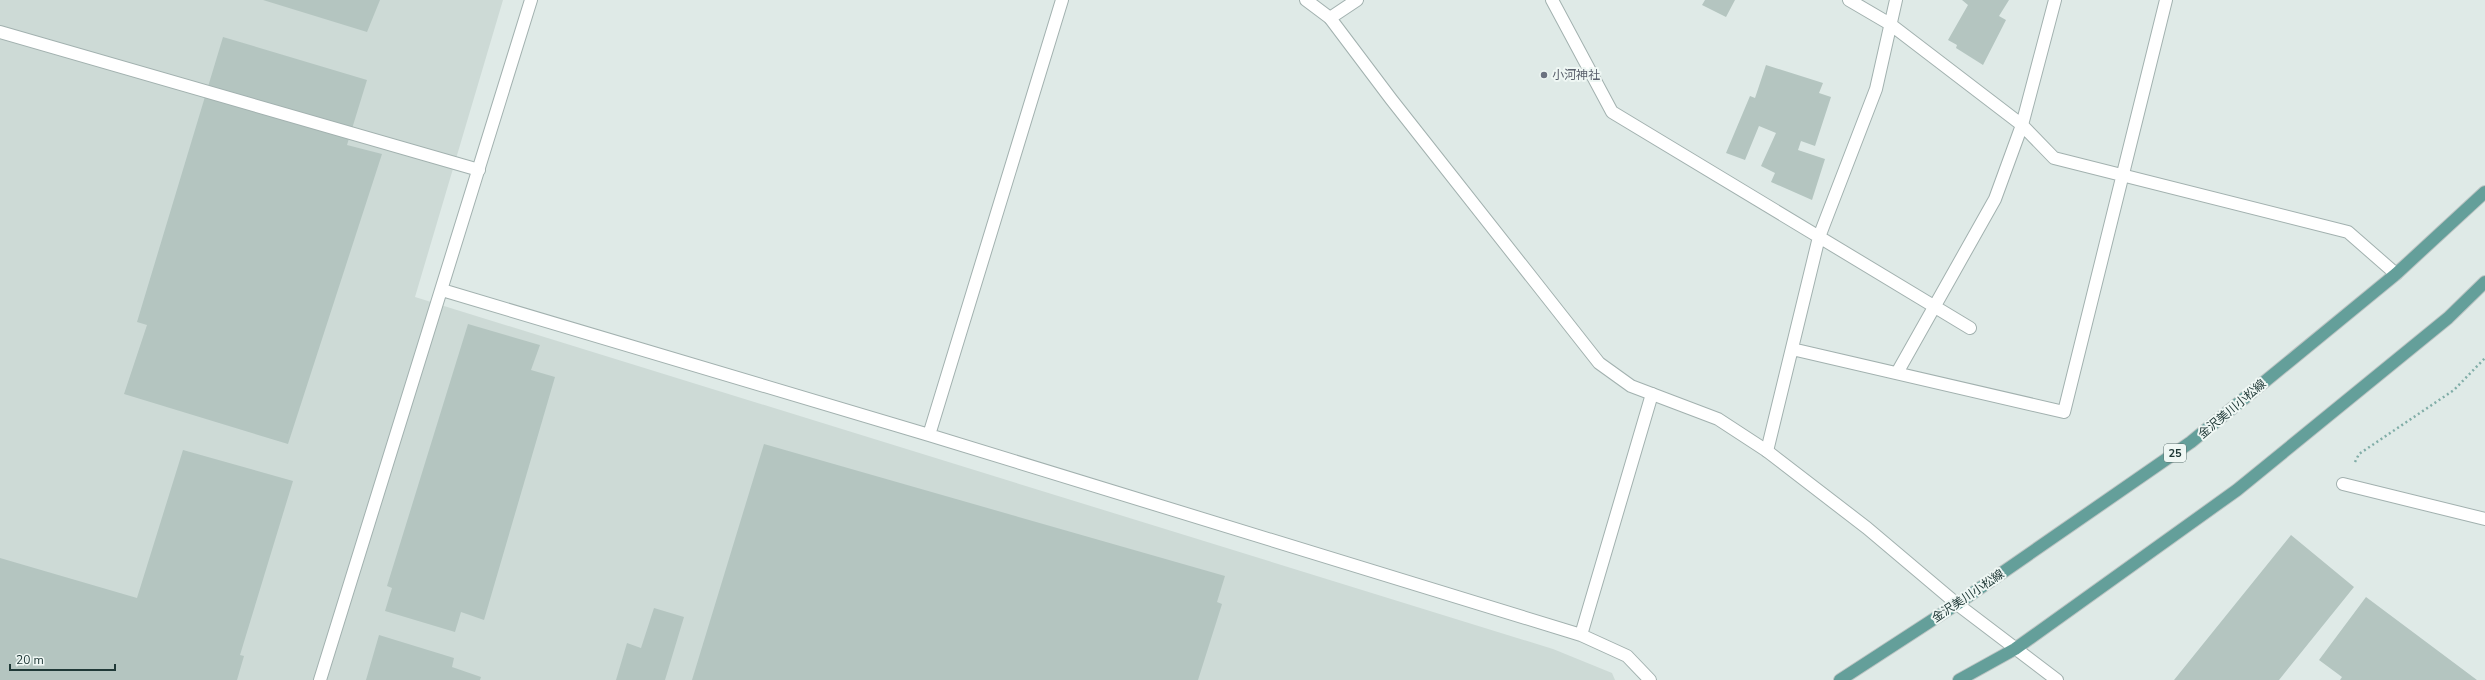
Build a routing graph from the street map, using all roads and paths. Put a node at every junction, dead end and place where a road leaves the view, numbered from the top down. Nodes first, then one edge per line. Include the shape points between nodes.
1 (531, 0) edge
2 (1062, 0) edge
3 (1306, 0) edge
4 (1357, 0) edge
5 (1552, 0) edge
6 (1849, 0) edge
7 (1896, 0) edge
8 (2055, 0) edge
9 (2166, 0) edge
10 (1330, 18) junction
11 (1890, 24) junction
12 (0, 32) edge
13 (2022, 125) junction
14 (479, 170) junction
15 (2123, 176) junction
16 (2485, 192) edge
17 (1819, 237) junction
18 (2396, 274) junction
19 (2485, 282) edge
20 (442, 290) junction
21 (1935, 307) junction
22 (1970, 328) dead end
23 (1792, 349) junction
24 (2485, 358) edge
25 (1897, 373) junction
26 (1652, 394) junction
27 (929, 434) junction
28 (1767, 451) junction
29 (2343, 484) joint
30 (2485, 519) edge
31 (1957, 604) junction
32 (1581, 635) junction
33 (2015, 649) junction
34 (320, 680) edge
35 (1650, 680) edge
36 (1840, 680) edge
37 (1959, 680) edge
38 (2057, 680) edge

1 - 14 street
2 - 27 street
3 - 10 street
4 - 10 street
5 - 17 street via 1612,112
6 - 11 street
7 - 11 street
8 - 13 street
9 - 15 street
10 - 26 street via 1599,363 1631,386
11 - 13 street
11 - 17 street via 1876,89
12 - 14 street
13 - 15 street via 2054,158
13 - 21 street via 1995,199
14 - 20 street
15 - 18 street via 2348,232
15 - 25 street via 2064,412
16 - 18 main road, 金沢美川小松線 / 25
17 - 21 street
17 - 23 street
18 - 31 main road, 金沢美川小松線 / 25 via 2191,442
19 - 33 main road via 2448,318 2237,490
20 - 27 street
20 - 34 street
21 - 22 street
21 - 25 street
23 - 25 street
23 - 28 street
24 - 29 path via 2454,390 2359,454
26 - 28 street via 1718,419
26 - 32 street
27 - 32 street
28 - 31 street via 1867,528
29 - 30 street
31 - 33 street
31 - 36 main road, 金沢美川小松線 / 25
32 - 35 street via 1627,656
33 - 37 main road
33 - 38 street

